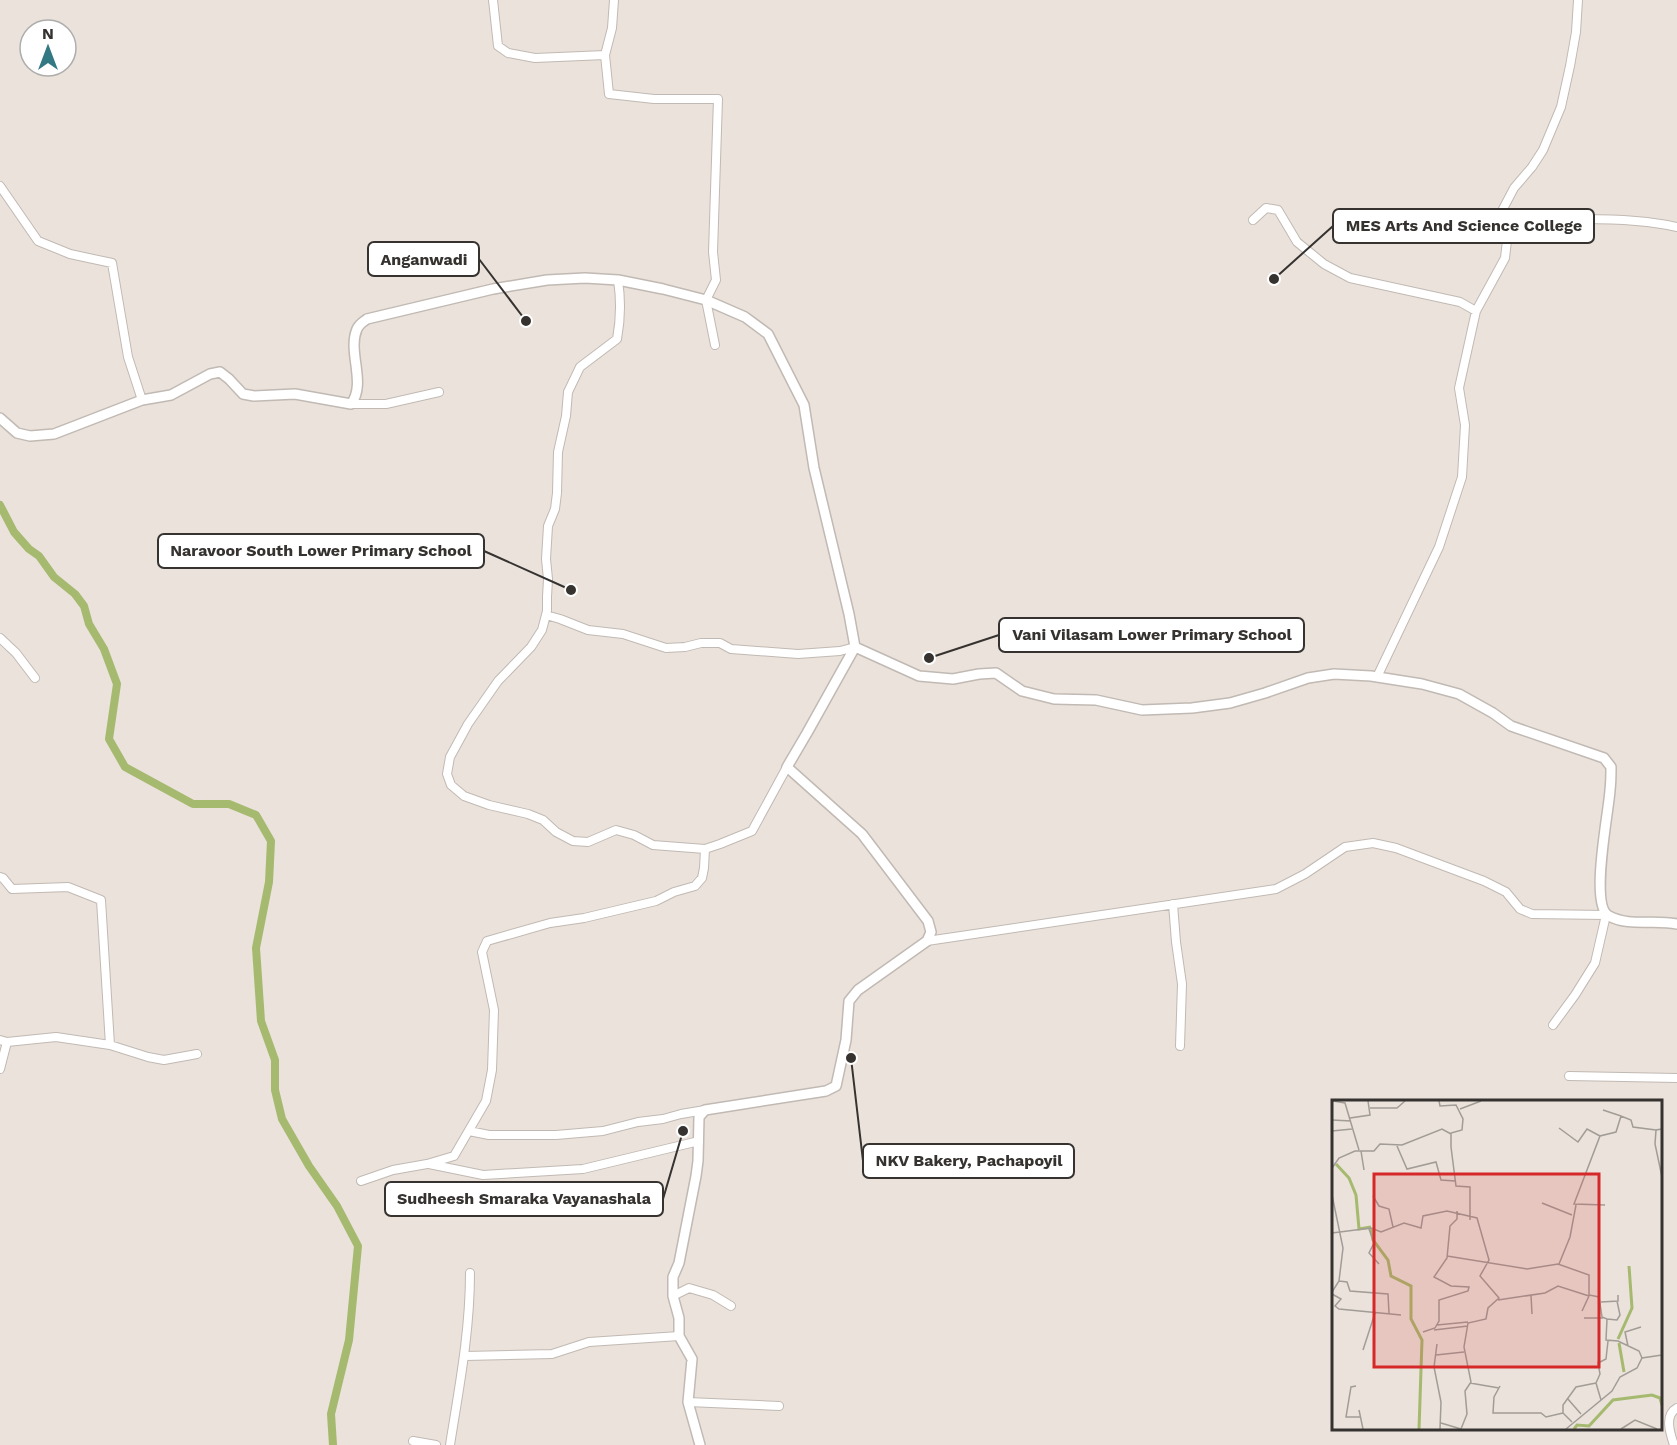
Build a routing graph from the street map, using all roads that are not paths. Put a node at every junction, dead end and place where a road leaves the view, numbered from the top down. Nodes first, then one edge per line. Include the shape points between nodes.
1 (493, 0) edge
2 (614, 0) edge
3 (1578, 0) edge
4 (605, 55) junction
5 (0, 186) edge
6 (1253, 220) dead end
7 (1677, 226) edge
8 (1508, 232) junction
9 (618, 280) junction
10 (706, 300) junction
11 (1476, 311) junction
12 (715, 345) dead end
13 (439, 392) dead end
14 (142, 400) junction
15 (351, 404) junction
16 (0, 418) edge
17 (546, 615) junction
18 (0, 638) edge
19 (855, 647) junction
20 (1377, 677) junction
21 (35, 678) dead end
22 (787, 767) junction
23 (705, 849) junction
24 (0, 877) edge
25 (1173, 904) junction
26 (1606, 915) junction
27 (1677, 924) edge
28 (927, 941) junction
29 (1553, 1025) dead end
30 (4, 1041) edge
31 (110, 1045) junction
32 (1180, 1046) dead end
33 (197, 1054) dead end
34 (0, 1069) edge
35 (1569, 1076) dead end
36 (1677, 1078) edge
37 (705, 1110) junction
38 (469, 1131) junction
39 (699, 1141) junction
40 (428, 1164) junction
41 (361, 1181) dead end
42 (470, 1274) dead end
43 (673, 1296) junction
44 (730, 1306) dead end
45 (679, 1336) junction
46 (465, 1356) junction
47 (688, 1402) junction
48 (779, 1407) dead end
49 (1677, 1408) edge
50 (413, 1441) dead end
51 (436, 1445) edge
52 (450, 1445) edge
53 (700, 1445) edge
54 (1674, 1445) edge

1 - 4 street via 498,46 508,53 535,58
2 - 4 street
3 - 8 street via 1576,32 1561,107 1543,150 1514,188 1494,226 1494,230
4 - 10 street via 609,94 718,99 713,252 716,280
5 - 14 street via 38,241 70,254 112,263 128,357
6 - 11 street via 1266,208 1278,210 1297,242 1324,264 1350,278 1460,302
7 - 8 street via 1619,219 1559,219 1541,220
8 - 11 street via 1505,258
9 - 10 street
9 - 15 street via 547,280 367,319 357,326 357,384
9 - 17 street via 621,303 617,339 580,367 568,392 558,452 555,509 548,526
10 - 12 street
10 - 19 street via 745,317 768,334 804,405 814,468
11 - 20 street via 1459,388 1465,425 1462,477 1439,547
13 - 15 street via 386,404
14 - 15 street via 171,395 220,372 243,394 295,394
14 - 16 street via 54,434 17,433
17 - 19 street via 588,630 623,634 666,648 720,643 731,649 798,654
17 - 23 street via 531,647 498,681 456,744 447,774 451,785 464,796 489,806 543,820 573,841 588,842 616,830 653,844
18 - 21 street
19 - 20 street via 919,676 953,679 996,673 1022,691 1142,710 1230,704 1308,678 1334,674
19 - 22 street
20 - 26 street via 1459,694 1511,726 1604,758 1611,767 1599,887
22 - 23 street via 752,831
22 - 28 street via 862,834 928,921 931,932
23 - 38 street via 702,878 695,886 656,901 550,923 487,941 482,952 494,1010 492,1070 486,1101
24 - 31 street via 12,889 68,888 101,900
25 - 26 street via 1276,889 1345,847 1373,843 1484,881 1506,892 1520,909 1532,914
25 - 28 street
25 - 32 street via 1182,984
26 - 27 street via 1623,921
26 - 29 street via 1595,963
28 - 37 street via 858,990 849,1001 836,1086
30 - 31 street via 56,1037
30 - 34 street
31 - 33 street via 164,1060
35 - 36 street
37 - 38 street via 603,1131 489,1135
37 - 39 street via 699,1117
38 - 40 street via 454,1156
39 - 40 street via 584,1169 483,1175
39 - 43 street via 696,1176 673,1277
40 - 41 street
42 - 46 street
43 - 44 street via 689,1288
43 - 45 street
45 - 46 street via 589,1342 552,1354
45 - 47 street via 692,1359
46 - 52 street
47 - 48 street
47 - 53 street
49 - 54 street via 1670,1415
50 - 51 street

